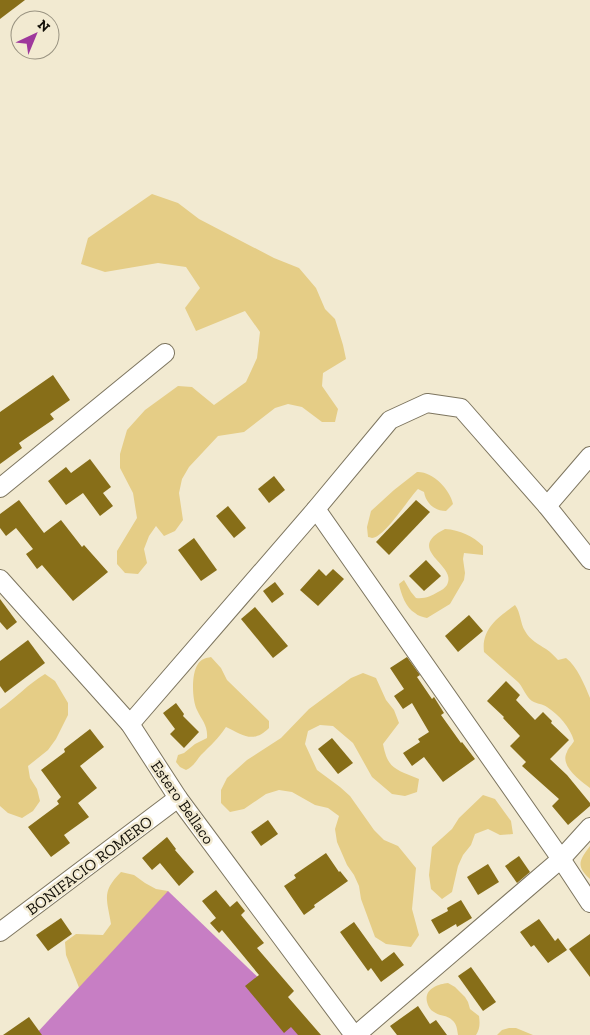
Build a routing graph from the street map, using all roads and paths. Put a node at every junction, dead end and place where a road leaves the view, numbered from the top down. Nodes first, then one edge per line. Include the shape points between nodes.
1 (164, 353) dead end
2 (590, 456) edge
3 (0, 488) edge
4 (547, 506) junction
5 (316, 509) junction
6 (590, 560) edge
7 (0, 579) edge
8 (130, 724) junction
9 (178, 798) junction
10 (590, 827) edge
11 (561, 859) junction
12 (590, 904) edge
13 (0, 932) edge
14 (355, 1035) edge

1 - 3 street
2 - 4 street
4 - 5 street via 461,408 427,403 390,420
4 - 6 street
5 - 8 street
5 - 11 street
7 - 8 street, Estero Bellaco
8 - 9 street, Estero Bellaco
9 - 13 street, BONIFACIO ROMERO
9 - 14 street, Estero Bellaco
10 - 11 street
11 - 12 street
11 - 14 street

